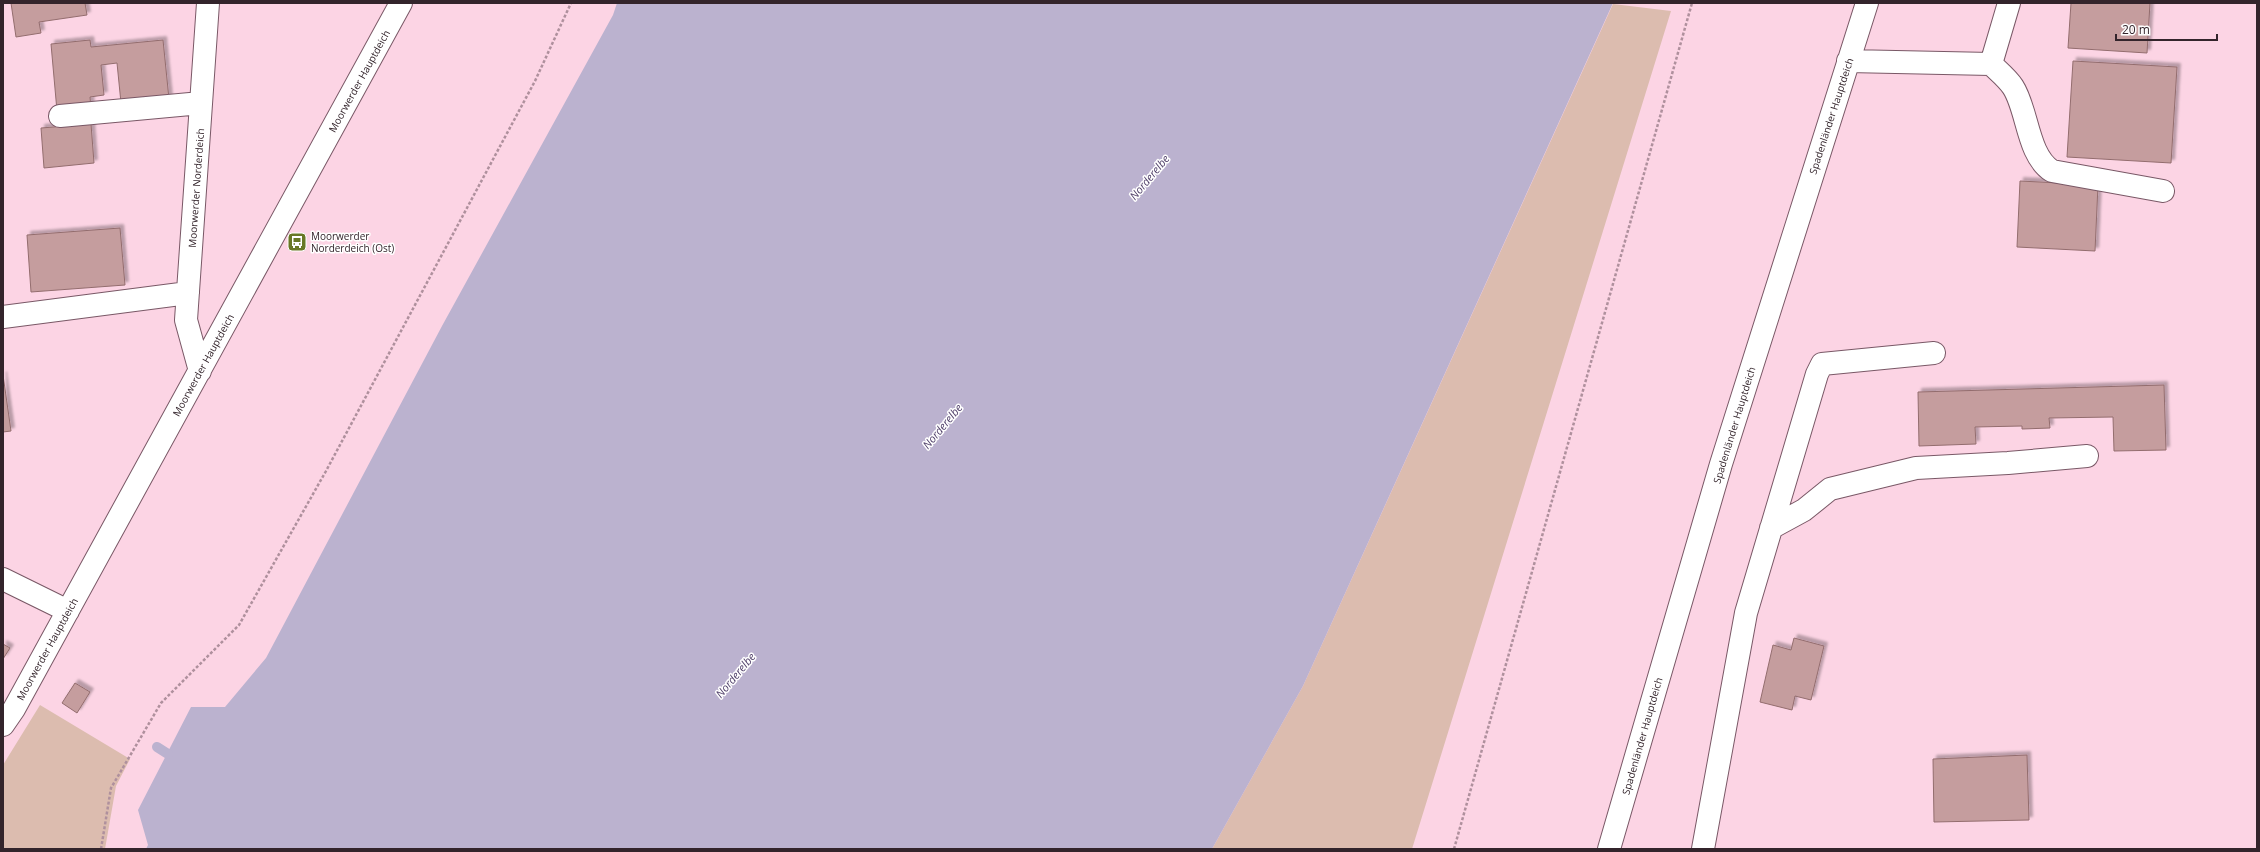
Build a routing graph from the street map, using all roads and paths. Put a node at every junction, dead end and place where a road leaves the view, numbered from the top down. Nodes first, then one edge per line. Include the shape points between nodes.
1 (208, 3) edge
2 (401, 3) edge
3 (571, 3) edge
4 (1692, 3) edge
5 (1866, 3) edge
6 (2009, 3) edge
7 (1848, 62) junction
8 (1991, 64) junction
9 (201, 103) junction
10 (60, 116) dead end
11 (2163, 191) dead end
12 (188, 293) junction
13 (3, 317) edge
14 (1934, 353) dead end
15 (200, 371) junction
16 (2087, 456) dead end
17 (1771, 528) junction
18 (3, 579) edge
19 (68, 611) junction
20 (3, 725) edge
21 (101, 849) edge
22 (1454, 849) edge
23 (1609, 849) edge
24 (1703, 849) edge

1 - 9 street, Moorwerder Norderdeich
2 - 15 street, Moorwerder Hauptdeich
3 - 21 path via 527,95 326,471 239,625 161,703 111,788
4 - 22 path
5 - 7 street, Spadenländer Hauptdeich
6 - 8 street
7 - 8 street
7 - 23 street, Spadenländer Hauptdeich via 1721,464
8 - 11 street via 2013,87 2032,142 2046,167 2052,171
9 - 10 street
9 - 12 street, Moorwerder Norderdeich
12 - 13 street
12 - 15 street, Moorwerder Norderdeich via 186,320
14 - 17 street via 1822,364
15 - 19 street, Moorwerder Hauptdeich
16 - 17 street via 1916,468 1830,489 1804,510
17 - 24 street via 1746,613
18 - 19 street
19 - 20 street, Moorwerder Hauptdeich via 14,710

